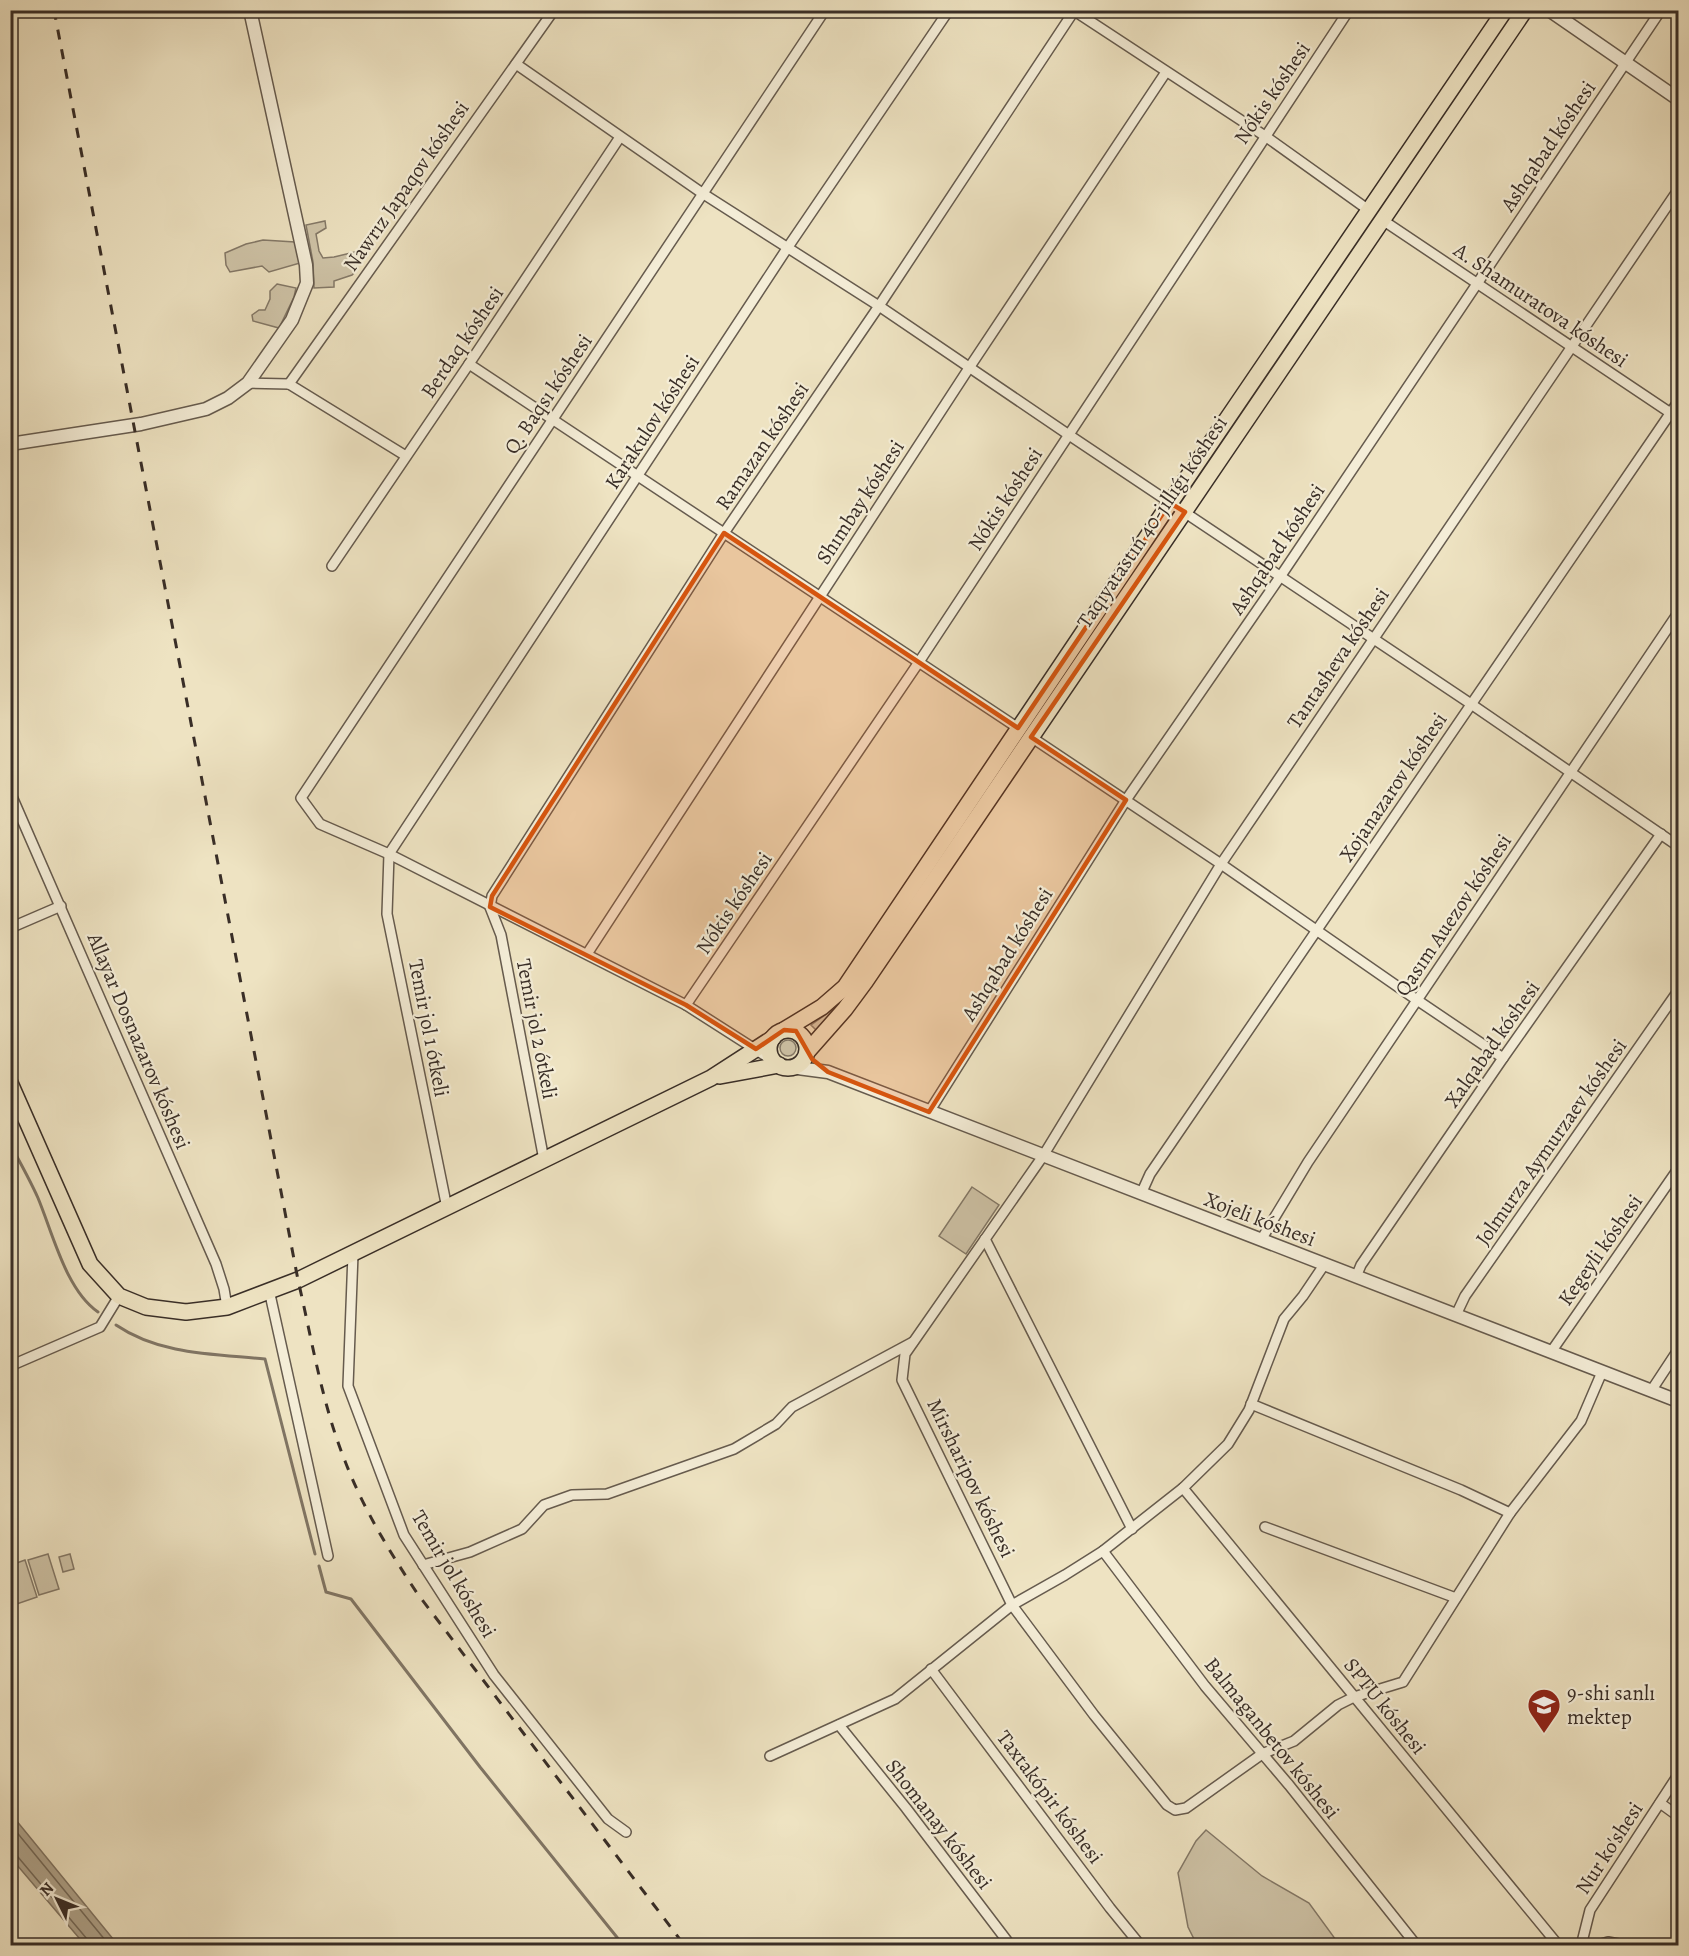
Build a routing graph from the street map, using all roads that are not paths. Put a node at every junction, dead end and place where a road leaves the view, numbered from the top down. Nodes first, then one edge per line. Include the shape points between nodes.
1 (250, 10) edge
2 (555, 10) edge
3 (825, 10) edge
4 (949, 10) edge
5 (1349, 10) edge
6 (1506, 10) edge
7 (1525, 10) edge
8 (1549, 10) edge
9 (1661, 10) edge
10 (1074, 11) edge
11 (1626, 62) junction
12 (516, 64) junction
13 (1166, 72) junction
14 (1678, 99) edge
15 (1265, 136) junction
16 (620, 137) junction
17 (1678, 190) edge
18 (702, 193) junction
19 (1370, 211) junction
20 (1384, 221) junction
21 (788, 248) junction
22 (1478, 284) junction
23 (879, 306) junction
24 (1573, 348) junction
25 (469, 364) junction
26 (969, 368) junction
27 (248, 383) junction
28 (289, 384) junction
29 (1678, 402) edge
30 (1675, 416) edge
31 (552, 419) junction
32 (1068, 435) junction
33 (10, 444) edge
34 (406, 456) junction
35 (638, 476) junction
36 (1170, 503) junction
37 (1185, 512) junction
38 (724, 533) junction
39 (332, 566) dead end
40 (1280, 577) junction
41 (819, 596) junction
42 (1678, 613) edge
43 (1373, 638) junction
44 (919, 662) junction
45 (1471, 704) junction
46 (1024, 733) junction
47 (1572, 772) junction
48 (10, 792) edge
49 (1126, 800) junction
50 (1661, 834) junction
51 (1678, 846) edge
52 (389, 855) junction
53 (1221, 864) junction
54 (61, 906) junction
55 (490, 907) junction
56 (10, 928) edge
57 (1317, 930) junction
58 (586, 954) junction
59 (1678, 991) edge
60 (1417, 1000) junction
61 (686, 1005) junction
62 (778, 1034) junction
63 (756, 1049) junction
64 (807, 1052) junction
65 (1503, 1058) junction
66 (781, 1065) junction
67 (828, 1072) junction
68 (711, 1078) junction
69 (10, 1083) edge
70 (929, 1112) junction
71 (1043, 1156) junction
72 (544, 1160) junction
73 (1678, 1168) edge
74 (1141, 1194) junction
75 (447, 1208) junction
76 (985, 1239) junction
77 (1261, 1240) junction
78 (353, 1254) junction
79 (1324, 1265) junction
80 (1356, 1277) junction
81 (269, 1290) junction
82 (119, 1296) junction
83 (227, 1307) junction
84 (1456, 1315) junction
85 (915, 1341) junction
86 (1678, 1350) edge
87 (1551, 1352) junction
88 (10, 1366) edge
89 (1602, 1372) junction
90 (1651, 1391) junction
91 (1678, 1401) edge
92 (1251, 1404) junction
93 (1183, 1488) junction
94 (1510, 1513) junction
95 (1265, 1527) dead end
96 (1132, 1529) junction
97 (1102, 1551) junction
98 (328, 1556) dead end
99 (423, 1565) junction
100 (1456, 1598) junction
101 (1012, 1605) junction
102 (931, 1670) junction
103 (1354, 1697) junction
104 (839, 1725) junction
105 (1262, 1754) junction
106 (770, 1756) dead end
107 (1678, 1774) edge
108 (1660, 1803) junction
109 (1678, 1816) edge
110 (626, 1832) dead end
111 (1011, 1946) edge
112 (1141, 1946) edge
113 (1417, 1946) edge
114 (1559, 1946) edge
115 (1581, 1946) edge
116 (1594, 1946) edge
117 (1629, 1946) edge

1 - 27 street via 307,283 292,320
2 - 12 street, Nawrız Japaqov kóshesi
3 - 18 street, Q. Baqsı kóshesi
4 - 21 street, Karakulov kóshesi
5 - 15 street, Nókis kóshesi
6 - 19 main road, Taqıyatastıń 40-jıllıǵı kóshesi
7 - 20 main road, Taqıyatastıń 40-jıllıǵı kóshesi
8 - 11 street
9 - 11 street, Ashqabad kóshesi
10 - 13 street
10 - 23 street, Ramazan kóshesi
11 - 14 street
11 - 22 street, Ashqabad kóshesi
12 - 16 street
12 - 28 street, Nawrız Japaqov kóshesi
13 - 15 street
13 - 26 street, Shımbay kóshesi
15 - 19 street
15 - 32 street, Nókis kóshesi
16 - 18 street
16 - 25 street, Berdaq kóshesi
17 - 24 street, Tantasheva kóshesi
18 - 21 street
18 - 31 street, Q. Baqsı kóshesi
19 - 36 main road, Taqıyatastıń 40-jıllıǵı kóshesi
20 - 22 street, A. Shamuratova kóshesi
20 - 37 main road, Taqıyatastıń 40-jıllıǵı kóshesi
21 - 23 street
21 - 35 street, Karakulov kóshesi
22 - 24 street, A. Shamuratova kóshesi
22 - 40 street, Ashqabad kóshesi
23 - 26 street
23 - 38 street, Ramazan kóshesi
24 - 30 street, A. Shamuratova kóshesi
24 - 43 street, Tantasheva kóshesi
25 - 31 street
25 - 34 street, Berdaq kóshesi
26 - 32 street
26 - 41 street, Shımbay kóshesi
27 - 28 street
27 - 33 street via 206,409 133,426
28 - 34 street
29 - 30 street, Xojanazarov kóshesi
30 - 45 street, Xojanazarov kóshesi
31 - 35 street
31 - 52 street, Q. Baqsı kóshesi via 301,798 320,824
32 - 36 street
32 - 44 street, Nókis kóshesi
34 - 39 street, Berdaq kóshesi
35 - 38 street
35 - 52 street, Karakulov kóshesi
36 - 37 street
36 - 46 main road, Taqıyatastıń 40-jıllıǵı kóshesi
37 - 40 street
37 - 46 main road, Taqıyatastıń 40-jıllıǵı kóshesi
38 - 41 street
38 - 55 street, Ramazan kóshesi via 492,896
40 - 43 street
40 - 49 street, Ashqabad kóshesi
41 - 44 street
41 - 58 street, Shımbay kóshesi
42 - 47 street, Qasım Auezov kóshesi
43 - 45 street
43 - 53 street, Tantasheva kóshesi
44 - 46 street
44 - 61 street, Nókis kóshesi
45 - 47 street
45 - 57 street, Xojanazarov kóshesi
46 - 49 street
46 - 62 main road, Taqıyatastıń 40-jıllıǵı kóshesi via 845,987 822,1007
46 - 64 main road, Taqıyatastıń 40-jıllıǵı kóshesi via 865,982
47 - 50 street
47 - 60 street, Qasım Auezov kóshesi
48 - 54 street, Allayar Dosnazarov kóshesi
49 - 53 street
49 - 70 street, Ashqabad kóshesi
50 - 51 street
50 - 65 street, Xalqabad kóshesi
52 - 55 street
52 - 75 street, Temir jol 1 ótkeli via 387,914
53 - 57 street
53 - 71 street, Tantasheva kóshesi
54 - 56 street
54 - 83 street, Allayar Dosnazarov kóshesi via 216,1264
55 - 58 street
55 - 72 street, Temir jol 2 ótkeli via 501,935
57 - 60 street
57 - 74 street, Xojanazarov kóshesi via 1150,1174
58 - 61 street
59 - 84 street, Jolmurza Aymurzaev kóshesi via 1465,1296
60 - 65 street
60 - 77 street, Qasım Auezov kóshesi via 1308,1162
61 - 63 street
62 - 63 main road, Taqıyatastıń 40-jıllıǵı kóshesi
62 - 64 main road via 796,1031
62 - 66 main road via 771,1042 770,1053
63 - 66 street
63 - 68 main road, Taqıyatastıń 40-jıllıǵı kóshesi
64 - 66 main road via 801,1063
64 - 67 street
65 - 80 street, Xalqabad kóshesi
66 - 67 street
66 - 68 main road
67 - 70 street, Xojeli kóshesi
68 - 72 main road
69 - 82 main road via 90,1264
70 - 71 street, Xojeli kóshesi
71 - 74 street, Xojeli kóshesi
71 - 76 street, Mirsharipov kóshesi
72 - 75 main road
73 - 87 street, Kegeyli kóshesi
74 - 77 street, Xojeli kóshesi
75 - 78 main road
76 - 85 street, Mirsharipov kóshesi
76 - 96 street
77 - 79 street, Xojeli kóshesi
78 - 81 main road
78 - 99 street, Temir jol kóshesi via 348,1386 404,1535
79 - 80 street, Xojeli kóshesi
79 - 92 street via 1284,1319
80 - 84 street, Xojeli kóshesi
81 - 83 main road
81 - 98 street
82 - 83 main road via 146,1307 186,1312
82 - 88 street via 100,1327
84 - 87 street, Xojeli kóshesi
85 - 99 street via 792,1407 776,1424 734,1449 607,1494 572,1496 544,1504 522,1529 470,1552
85 - 101 street, Mirsharipov kóshesi via 905,1354 902,1380
86 - 90 street
87 - 89 street, Xojeli kóshesi
89 - 90 street, Xojeli kóshesi
89 - 94 street via 1581,1421
90 - 91 street, Xojeli kóshesi
92 - 93 street via 1228,1444
92 - 94 street
93 - 96 street
93 - 103 street, SPTU kóshesi
94 - 100 street
95 - 100 street
96 - 97 street
97 - 101 street
97 - 105 street, Balmaganbetov kóshesi
99 - 110 street, Temir jol kóshesi via 494,1675 608,1819
100 - 103 street via 1403,1682
101 - 102 street
101 - 105 street, Mirsharipov kóshesi via 1094,1715 1175,1810 1186,1808
102 - 104 street via 895,1699
102 - 112 street, Taxtakópir kóshesi
103 - 105 street via 1338,1705 1294,1741
103 - 114 street, SPTU kóshesi
104 - 106 street
104 - 111 street, Shomanay kóshesi
105 - 113 street, Balmaganbetov kóshesi
107 - 108 street, Nur ko'shesi
108 - 109 street
108 - 115 street, Nur ko'shesi via 1590,1910
116 - 117 street via 1608,1942

